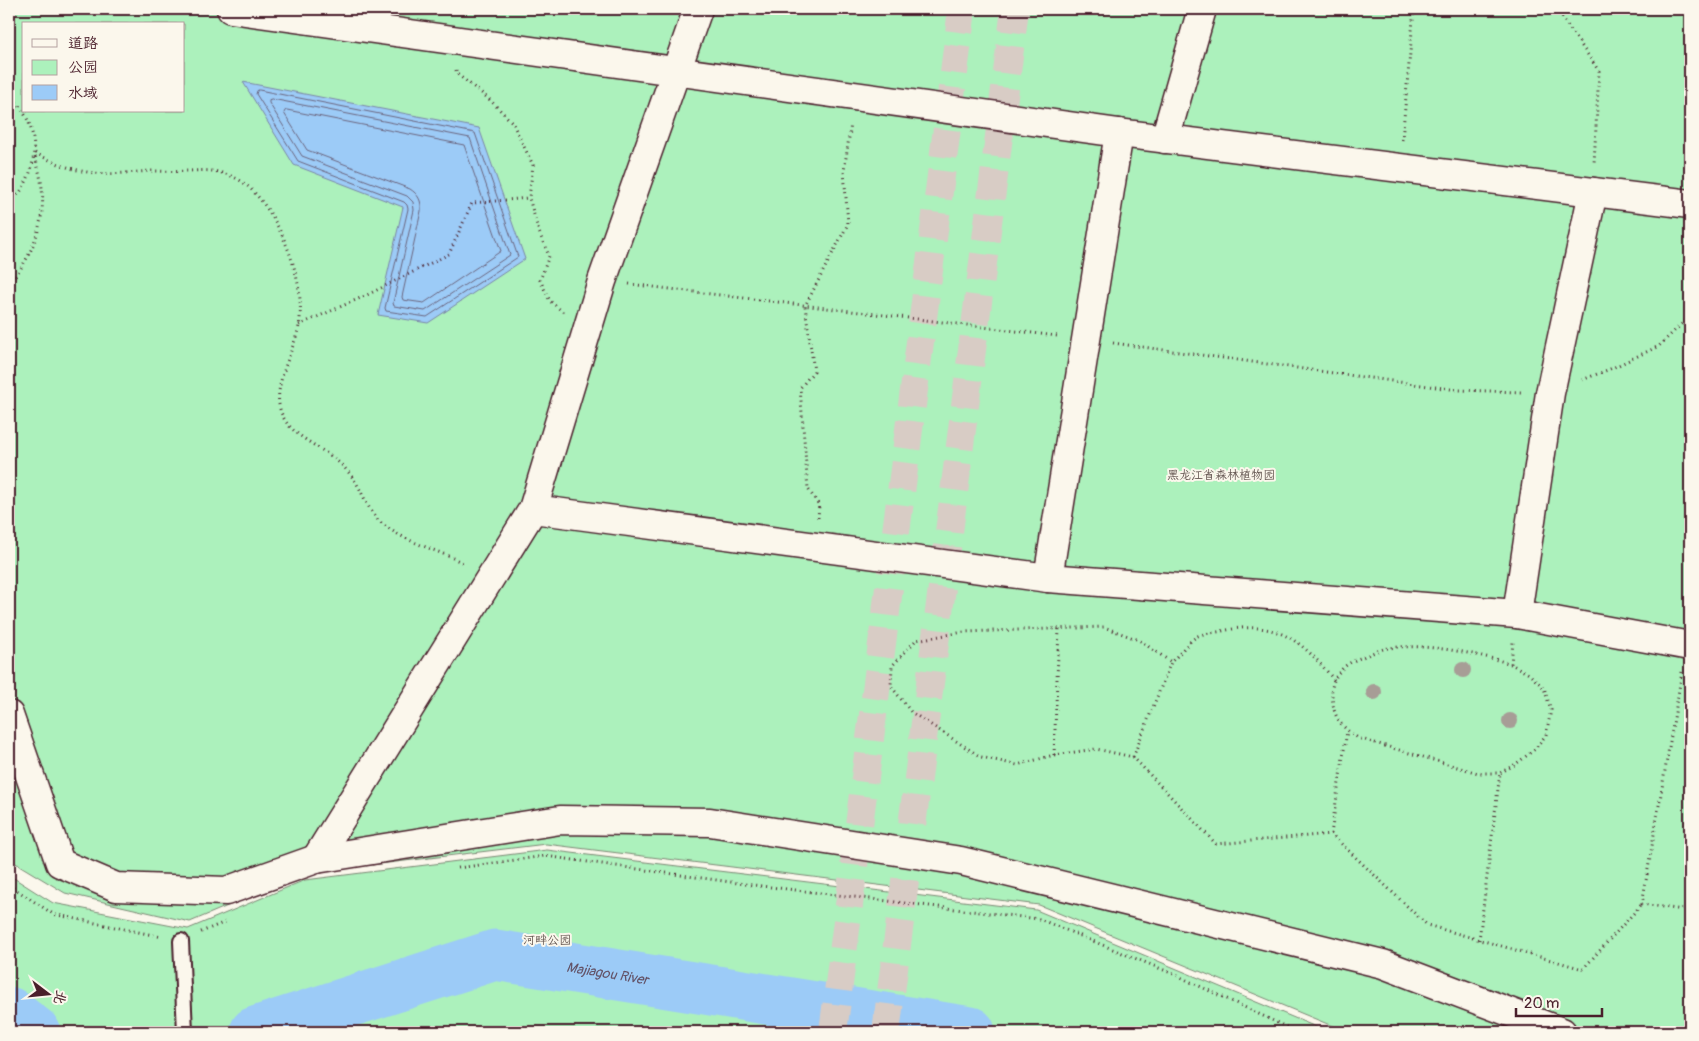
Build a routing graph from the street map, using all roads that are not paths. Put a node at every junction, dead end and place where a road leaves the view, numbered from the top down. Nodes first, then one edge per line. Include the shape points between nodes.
1 (231, 9) edge
2 (698, 9) edge
3 (1202, 9) edge
4 (676, 71) junction
5 (1119, 133) junction
6 (1165, 138) junction
7 (1592, 192) junction
8 (1690, 204) edge
9 (533, 509) junction
10 (1048, 578) junction
11 (1517, 614) junction
12 (1689, 646) edge
13 (9, 715) edge
14 (316, 859) junction
15 (181, 941) road end
16 (185, 1032) edge
17 (1562, 1032) edge

1 - 4 street
2 - 4 street
3 - 6 street
4 - 5 street
4 - 9 street via 602,281
5 - 6 street
5 - 10 street
6 - 7 street
7 - 8 street
7 - 11 street via 1550,393
9 - 10 street
9 - 14 street
10 - 11 street
11 - 12 street
13 - 14 street via 60,863 116,887 226,891
14 - 17 street via 560,820 710,822 961,861 1363,959
15 - 16 lane

